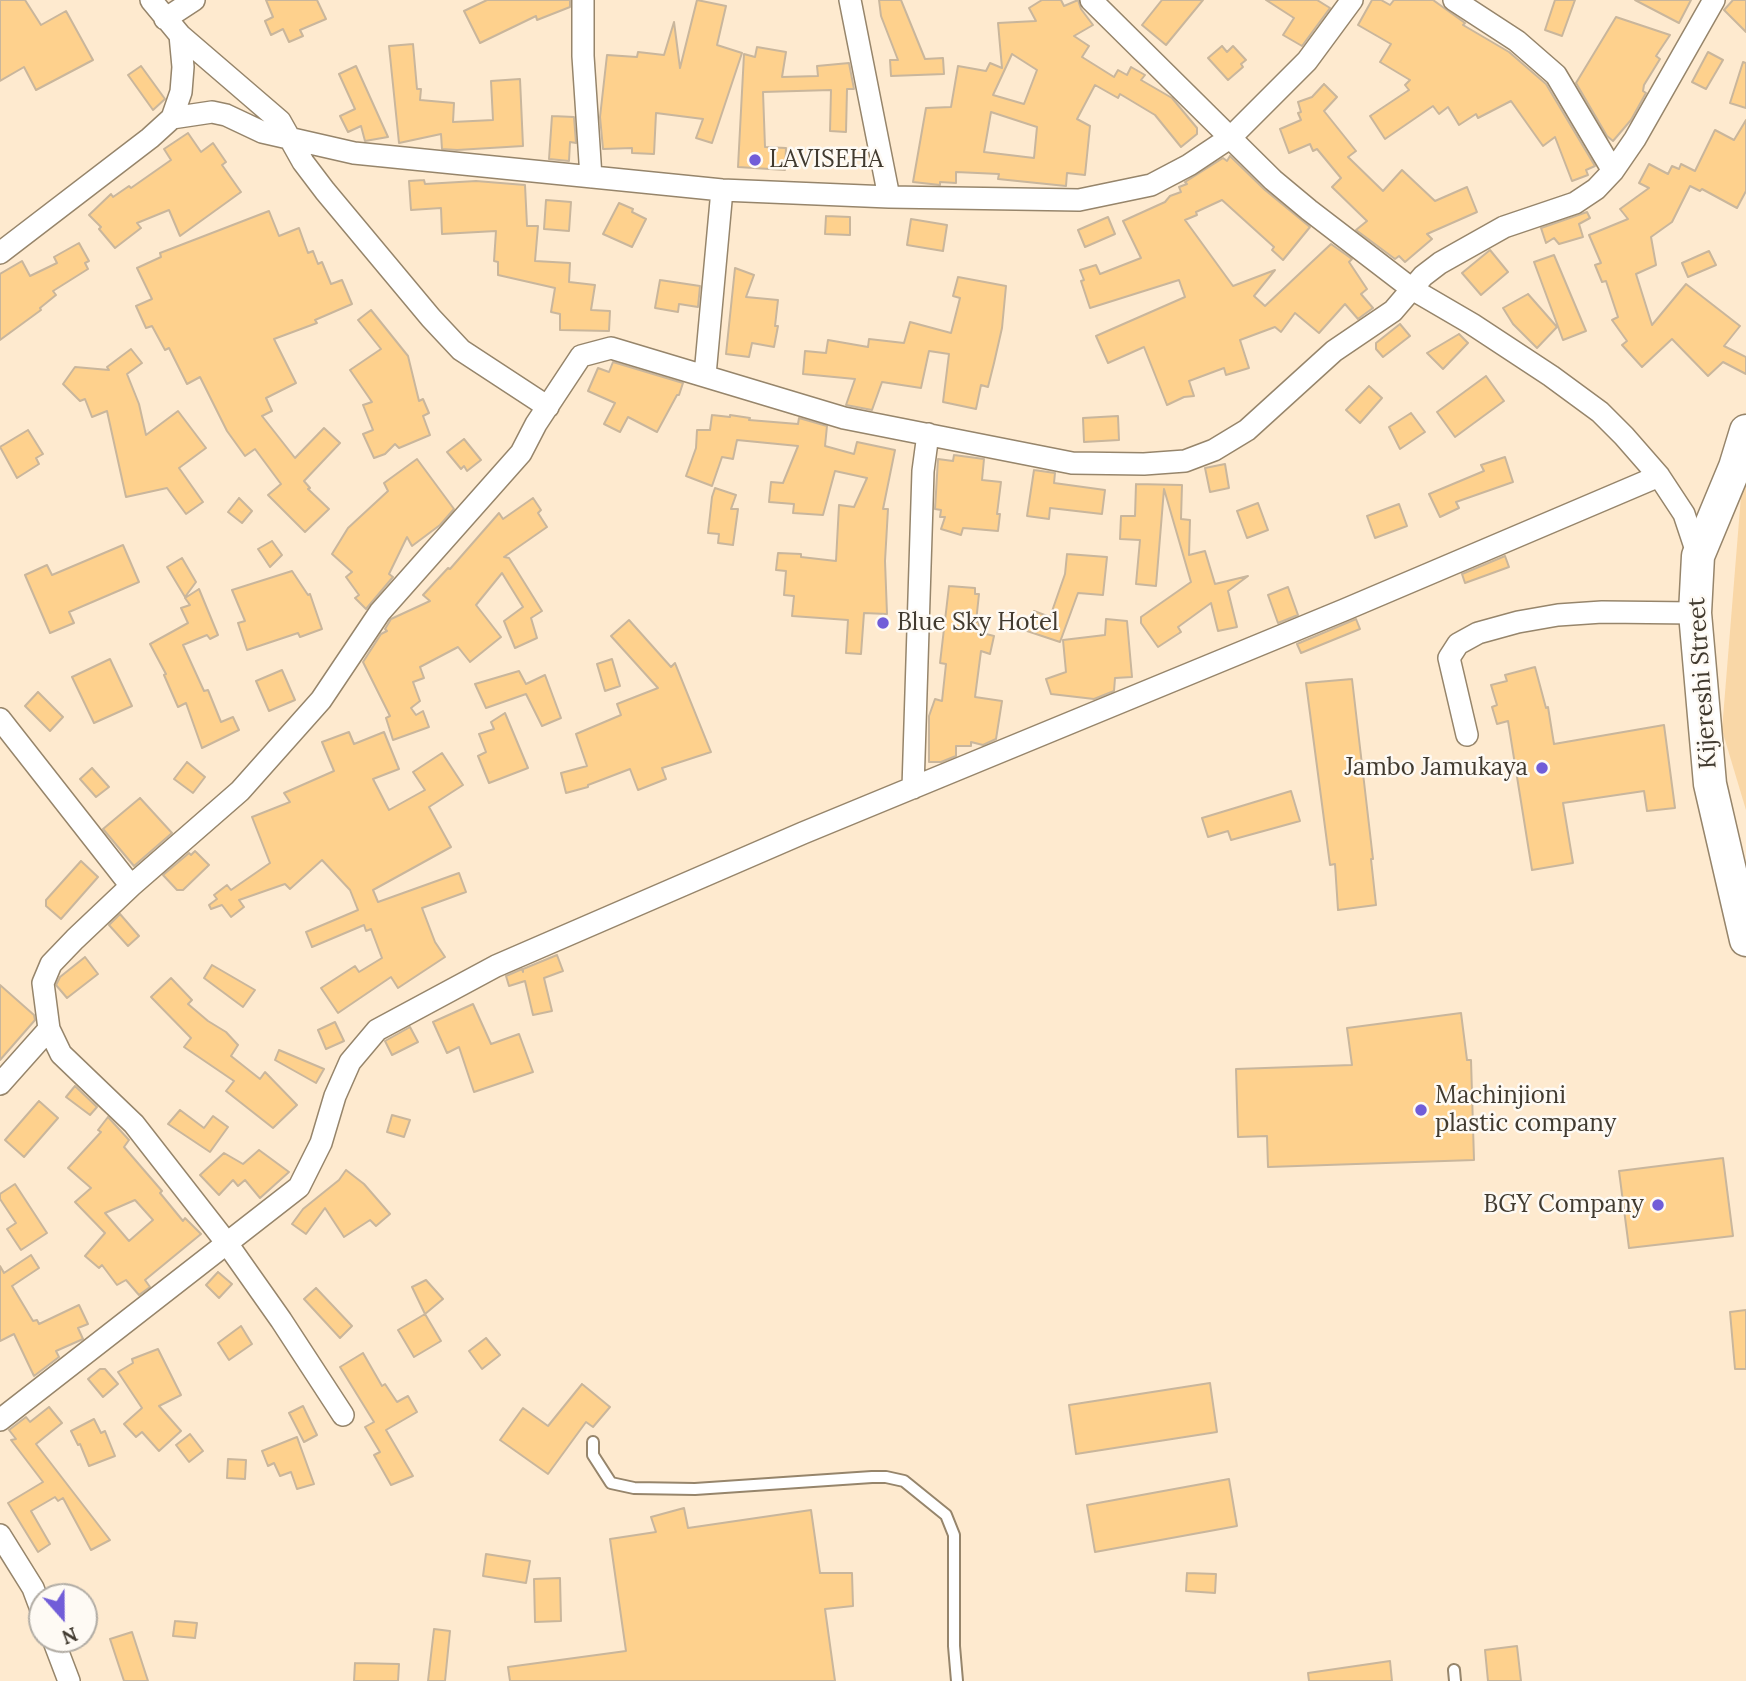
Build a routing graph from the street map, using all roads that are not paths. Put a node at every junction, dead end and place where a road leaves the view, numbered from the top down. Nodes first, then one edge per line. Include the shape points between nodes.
1 (151, 0) edge
2 (194, 0) edge
3 (583, 0) edge
4 (850, 0) edge
5 (1091, 0) edge
6 (1352, 0) edge
7 (1454, 0) edge
8 (1714, 0) edge
9 (165, 19) junction
10 (180, 35) junction
11 (172, 118) junction
12 (1231, 137) junction
13 (289, 138) junction
14 (1614, 171) junction
15 (591, 177) junction
16 (722, 190) junction
17 (889, 197) junction
18 (0, 252) edge
19 (1412, 289) junction
20 (705, 375) junction
21 (548, 407) junction
22 (1746, 431) edge
23 (928, 434) junction
24 (1659, 476) junction
25 (1698, 556) junction
26 (1695, 613) junction
27 (0, 719) edge
28 (1467, 735) dead end
29 (913, 788) junction
30 (131, 886) junction
31 (1746, 940) edge
32 (49, 1029) junction
33 (0, 1084) edge
34 (226, 1242) junction
35 (343, 1415) dead end
36 (0, 1420) edge
37 (593, 1442) dead end
38 (0, 1535) edge
39 (30, 1583) edge
40 (58, 1653) edge
41 (69, 1681) edge
42 (957, 1681) edge

1 - 9 street
2 - 9 street
3 - 15 street
4 - 17 street
5 - 12 street
6 - 12 street via 1307,61
7 - 14 street via 1517,41 1556,75
8 - 14 street
9 - 10 street
10 - 11 street via 181,92
10 - 13 street via 280,121
11 - 13 street via 212,112
11 - 18 street
12 - 17 street via 1151,185 1114,195 1079,201
12 - 19 street via 1273,180
13 - 15 street via 354,153
13 - 21 street via 325,191 461,350
14 - 19 street via 1575,203 1504,227 1471,244 1440,263
15 - 16 street
16 - 17 street
16 - 20 street
19 - 23 street via 1393,311 1334,351 1247,430 1185,461 1072,463
19 - 24 street via 1484,331 1600,412
20 - 21 street via 611,348 582,356
20 - 23 street via 844,418
21 - 30 street via 521,453 380,612 321,700 240,791
22 - 25 street, Kijereshi Street
23 - 29 street
24 - 25 street via 1684,514
24 - 29 street
25 - 26 street, Kijereshi Street
26 - 28 street via 1558,615 1478,633 1458,644 1449,658
26 - 31 street, Kijereshi Street via 1710,784
27 - 30 street
29 - 34 street via 496,966 377,1030 350,1062 321,1143 299,1187
30 - 32 street via 51,964 43,984
32 - 33 street
32 - 34 street via 61,1054 134,1124
34 - 35 street
34 - 36 street
37 - 42 lane via 593,1455 611,1483 634,1488 695,1489 872,1477 904,1481 946,1515 954,1535
38 - 39 street
40 - 41 street

